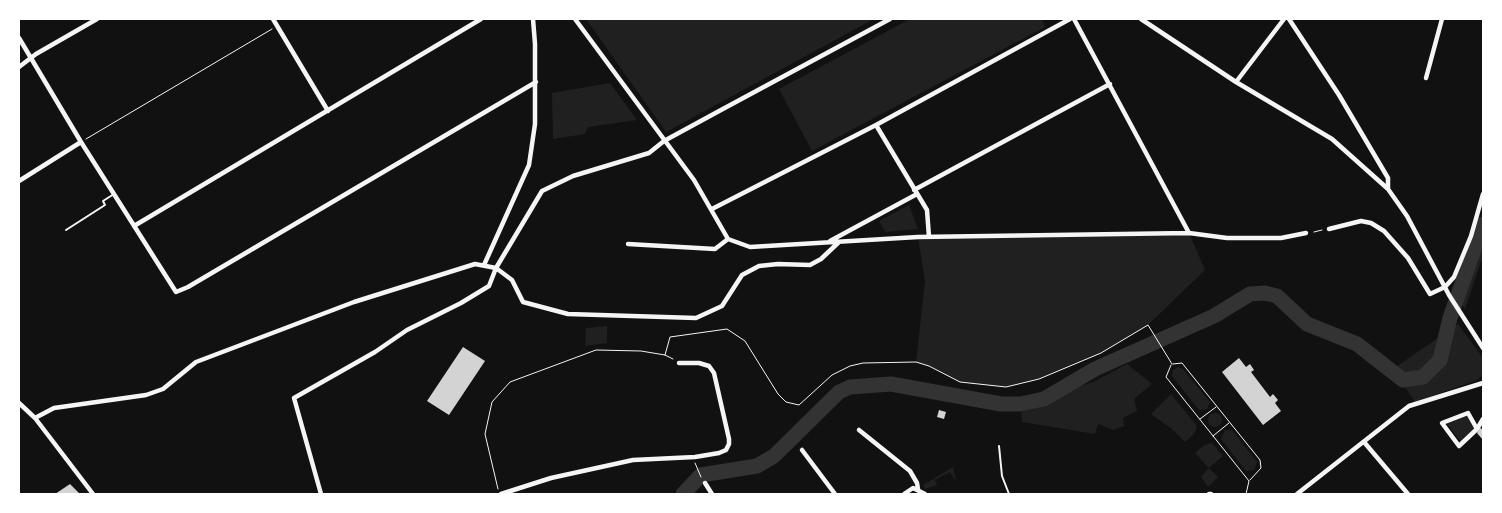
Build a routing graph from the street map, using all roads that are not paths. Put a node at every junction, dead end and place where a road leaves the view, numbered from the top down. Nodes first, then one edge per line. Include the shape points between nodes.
1 (97, 19) edge
2 (481, 19) edge
3 (533, 19) edge
4 (575, 19) edge
5 (890, 19) edge
6 (1072, 19) edge
7 (1141, 19) edge
8 (1284, 19) edge
9 (1289, 19) edge
10 (1442, 19) edge
11 (276, 21) edge
12 (19, 38) edge
13 (31, 58) junction
14 (19, 67) edge
15 (1426, 78) dead end
16 (536, 82) junction
17 (1236, 82) junction
18 (1110, 84) junction
19 (328, 111) junction
20 (876, 125) junction
21 (664, 141) junction
22 (81, 142) junction
23 (19, 181) edge
24 (1388, 189) junction
25 (916, 192) junction
26 (114, 194) junction
27 (1483, 194) edge
28 (712, 209) junction
29 (134, 226) junction
30 (1329, 228) road end
31 (66, 230) dead end
32 (1189, 233) junction
33 (1306, 233) road end
34 (929, 237) junction
35 (728, 239) junction
36 (829, 242) junction
37 (838, 242) junction
38 (628, 244) dead end
39 (484, 265) junction
40 (496, 268) junction
41 (1445, 288) junction
42 (1483, 348) edge
43 (679, 363) road end
44 (1483, 383) edge
45 (19, 403) edge
46 (35, 418) junction
47 (1483, 419) edge
48 (1477, 429) junction
49 (859, 430) dead end
50 (1364, 442) junction
51 (999, 446) dead end
52 (802, 450) dead end
53 (705, 483) road end
54 (918, 489) junction
55 (93, 494) edge
56 (321, 494) edge
57 (500, 494) edge
58 (712, 494) edge
59 (834, 494) edge
60 (904, 494) edge
61 (925, 494) edge
62 (1009, 494) edge
63 (1297, 494) edge
64 (1408, 494) edge

1 - 13 street
2 - 19 street
3 - 16 street
4 - 21 street
5 - 21 street
6 - 18 street
6 - 20 street
7 - 17 street
8 - 17 street
9 - 24 street via 1388,178
10 - 15 street
11 - 19 street
12 - 13 street
13 - 14 street
13 - 22 street
16 - 29 street via 176,292
16 - 39 street via 535,124 529,165
17 - 24 street via 1332,139
18 - 25 street
18 - 32 street
19 - 29 street
20 - 25 street
20 - 28 street
21 - 28 street
21 - 40 street via 649,153 566,179 542,191
22 - 23 street
22 - 26 street
24 - 41 street via 1398,200
25 - 34 street via 927,210
25 - 36 street
26 - 29 street
26 - 31 lane via 103,201 105,205
27 - 41 street via 1471,236 1454,277
28 - 35 street
30 - 41 street via 1361,221 1370,223 1396,243 1430,294
32 - 33 street via 1227,238 1280,238
32 - 34 street
34 - 37 street
35 - 36 street via 750,247
35 - 38 street via 715,249
36 - 37 street
37 - 40 street via 810,265 760,266 742,275 722,306 696,318 568,314 523,302 512,280
39 - 40 street
39 - 46 street via 475,264 297,322 196,362 163,389 146,395 54,408
40 - 56 street via 489,286 407,330 376,352 294,398
41 - 42 street
43 - 57 street via 699,363 714,373 729,444 720,453 632,460 551,478
44 - 50 street via 1409,406
45 - 46 street
46 - 55 street
47 - 48 street
48 - 48 street via 1468,413 1442,423 1459,446
49 - 54 street via 910,471
50 - 63 street
50 - 64 street
51 - 62 lane via 1002,476
52 - 59 street
53 - 58 street
54 - 60 street via 911,488
54 - 61 street

